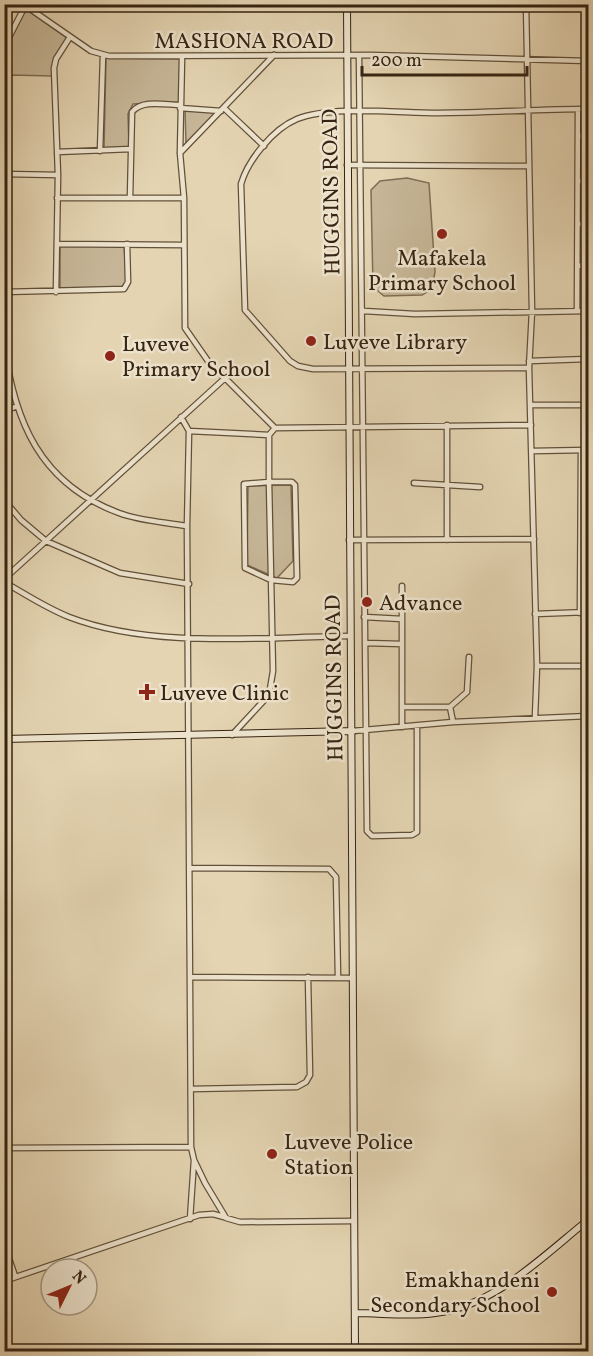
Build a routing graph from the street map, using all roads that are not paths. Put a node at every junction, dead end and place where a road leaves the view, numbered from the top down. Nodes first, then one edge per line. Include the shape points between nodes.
1 (347, 4) edge
2 (526, 4) edge
3 (24, 5) edge
4 (70, 37) junction
5 (4, 46) edge
6 (103, 55) junction
7 (274, 56) junction
8 (348, 56) junction
9 (359, 56) junction
10 (182, 57) junction
11 (527, 58) junction
12 (588, 61) edge
13 (180, 107) junction
14 (223, 109) junction
15 (578, 109) junction
16 (588, 110) edge
17 (528, 111) junction
18 (4, 112) edge
19 (347, 112) junction
20 (360, 112) junction
21 (578, 136) junction
22 (588, 136) edge
23 (264, 146) junction
24 (131, 149) junction
25 (100, 151) junction
26 (57, 152) junction
27 (180, 153) junction
28 (4, 162) edge
29 (347, 165) junction
30 (362, 165) junction
31 (529, 166) junction
32 (4, 174) edge
33 (58, 175) junction
34 (4, 181) edge
35 (578, 181) junction
36 (588, 181) edge
37 (57, 198) junction
38 (130, 198) junction
39 (184, 198) junction
40 (579, 224) junction
41 (588, 224) edge
42 (57, 244) junction
43 (127, 244) junction
44 (183, 245) junction
45 (588, 265) edge
46 (578, 266) junction
47 (5, 292) edge
48 (56, 292) junction
49 (364, 311) junction
50 (532, 311) junction
51 (577, 311) junction
52 (588, 311) edge
53 (4, 321) edge
54 (4, 344) edge
55 (588, 359) edge
56 (529, 361) junction
57 (529, 368) junction
58 (350, 369) junction
59 (362, 369) junction
60 (7, 378) edge
61 (224, 379) junction
62 (531, 405) junction
63 (588, 405) edge
64 (15, 406) junction
65 (4, 411) edge
66 (181, 417) junction
67 (351, 425) junction
68 (364, 425) junction
69 (447, 425) junction
70 (531, 425) junction
71 (275, 428) junction
72 (189, 431) junction
73 (269, 435) junction
74 (581, 450) junction
75 (588, 450) edge
76 (532, 451) junction
77 (269, 482) junction
78 (414, 483) dead end
79 (447, 484) junction
80 (480, 487) dead end
81 (581, 498) junction
82 (588, 498) edge
83 (4, 500) edge
84 (91, 502) junction
85 (187, 526) junction
86 (534, 538) junction
87 (349, 540) junction
88 (363, 540) junction
89 (447, 540) junction
90 (46, 541) junction
91 (581, 551) junction
92 (588, 551) edge
93 (4, 580) edge
94 (271, 580) junction
95 (189, 584) junction
96 (402, 586) dead end
97 (588, 612) edge
98 (580, 613) junction
99 (535, 614) junction
100 (364, 617) junction
101 (402, 619) junction
102 (350, 636) junction
103 (189, 637) junction
104 (272, 637) junction
105 (365, 643) junction
106 (402, 644) junction
107 (469, 657) dead end
108 (537, 666) junction
109 (588, 666) edge
110 (450, 706) junction
111 (402, 707) junction
112 (588, 716) edge
113 (535, 717) junction
114 (453, 722) junction
115 (417, 726) junction
116 (402, 727) junction
117 (366, 730) junction
118 (353, 731) junction
119 (232, 735) junction
120 (189, 736) junction
121 (4, 739) edge
122 (190, 868) junction
123 (191, 977) junction
124 (308, 977) junction
125 (338, 977) junction
126 (352, 978) junction
127 (191, 1089) junction
128 (191, 1147) junction
129 (4, 1148) edge
130 (194, 1160) junction
131 (226, 1218) junction
132 (190, 1219) junction
133 (588, 1220) edge
134 (354, 1221) junction
135 (4, 1244) edge
136 (15, 1276) junction
137 (4, 1281) edge
138 (356, 1313) junction
139 (356, 1352) edge

1 - 8 street, HUGGINS ROAD
2 - 11 street
3 - 4 street, MASHONA ROAD
3 - 5 street
4 - 6 street, MASHONA ROAD
4 - 26 street via 54,68
6 - 10 street, MASHONA ROAD
6 - 25 street
7 - 8 street, MASHONA ROAD
7 - 10 street, MASHONA ROAD
7 - 14 street
8 - 9 street, MASHONA ROAD
8 - 19 street, HUGGINS ROAD
9 - 11 street, MASHONA ROAD
9 - 20 street
10 - 13 street
11 - 12 street, MASHONA ROAD
11 - 17 street
13 - 14 street
13 - 24 street via 147,104 135,108 130,117
13 - 27 street
14 - 23 street
14 - 27 street
15 - 16 street
15 - 17 street
15 - 21 street
17 - 20 street
17 - 31 street
18 - 28 street
19 - 20 street
19 - 23 street via 294,120
19 - 29 street, HUGGINS ROAD
20 - 30 street
21 - 22 street
21 - 35 street
23 - 58 street via 241,184 245,310 298,366
24 - 25 street
24 - 38 street
25 - 26 street
26 - 33 street
27 - 39 street
29 - 30 street
29 - 58 street, HUGGINS ROAD
30 - 31 street
30 - 49 street
31 - 50 street
32 - 33 street
33 - 37 street
34 - 47 street
35 - 36 street
35 - 40 street
37 - 38 street
37 - 42 street
38 - 39 street
39 - 44 street
40 - 41 street
40 - 46 street
42 - 43 street
42 - 48 street
43 - 44 street
43 - 48 street via 128,282 124,289
44 - 61 street via 185,328 198,350
45 - 46 street
46 - 51 street
47 - 48 street
47 - 53 street
49 - 50 street
49 - 59 street
50 - 51 street
50 - 56 street
51 - 52 street
54 - 60 street
55 - 56 street
56 - 57 street
57 - 59 street
57 - 62 street
58 - 59 street
58 - 67 street, HUGGINS ROAD
59 - 68 street
60 - 64 street
61 - 66 street
61 - 71 street
62 - 63 street
62 - 70 street
64 - 65 street
64 - 84 street via 31,440 50,467
66 - 72 street
66 - 84 street
67 - 68 street
67 - 71 street
67 - 87 street, HUGGINS ROAD
68 - 69 street
68 - 88 street
69 - 70 street
69 - 79 street
70 - 76 street
71 - 73 street
72 - 73 street
72 - 85 street
73 - 77 street
74 - 75 street
74 - 76 street
74 - 81 street
76 - 86 street
77 - 94 street
77 - 94 street via 244,484 244,565
77 - 94 street via 295,485 297,578 290,582
78 - 79 street
79 - 80 street
79 - 89 street
81 - 82 street
81 - 91 street
83 - 90 street
84 - 85 street via 135,518
84 - 90 street
85 - 95 street
86 - 89 street
86 - 99 street
87 - 88 street
87 - 102 street, HUGGINS ROAD
88 - 89 street
88 - 100 street
90 - 93 street
90 - 95 street via 120,573
91 - 92 street
91 - 98 street
93 - 103 street via 44,606 87,623 147,636
94 - 104 street
95 - 103 street
96 - 101 street
97 - 98 street
98 - 99 street
99 - 108 street
100 - 101 street
100 - 105 street
101 - 106 street
102 - 104 street
102 - 118 street, HUGGINS ROAD
103 - 104 street
103 - 120 street
104 - 119 street via 269,695
105 - 106 street
105 - 117 street
106 - 111 street
107 - 110 street via 467,692
108 - 109 street
108 - 113 street
110 - 111 street
110 - 114 street
111 - 116 street
112 - 113 street
113 - 114 street
114 - 115 street
115 - 116 street
115 - 117 street via 417,832 412,835 372,836 367,831
116 - 117 street
117 - 118 street
118 - 119 street
118 - 126 street, HUGGINS ROAD
119 - 120 street
120 - 121 street
120 - 122 street
122 - 123 street
122 - 125 street via 329,869 336,877
123 - 124 street
123 - 127 street
124 - 125 street
124 - 127 street via 310,1075 306,1082 297,1087
125 - 126 street
126 - 134 street, HUGGINS ROAD
127 - 128 street
128 - 129 street
128 - 130 street
130 - 131 street
130 - 132 street
131 - 132 street via 213,1214
131 - 134 street via 240,1222
132 - 136 street
133 - 138 street via 507,1284 464,1307 424,1314
134 - 138 street, HUGGINS ROAD
135 - 136 street
136 - 137 street
138 - 139 street, HUGGINS ROAD

